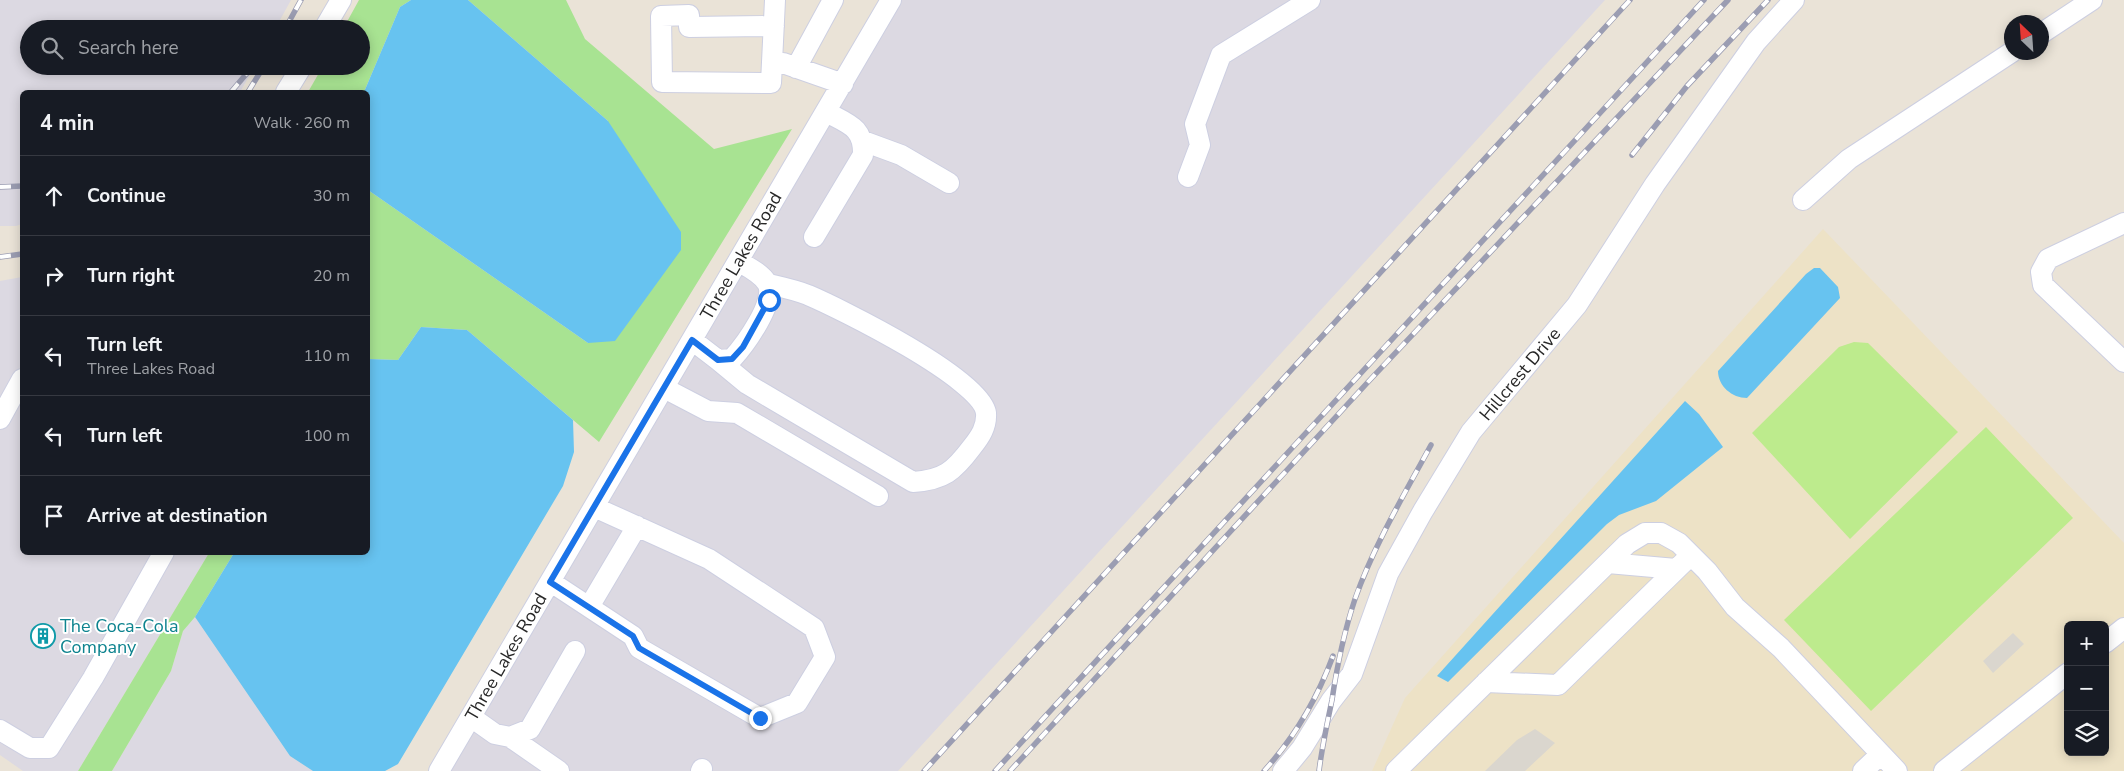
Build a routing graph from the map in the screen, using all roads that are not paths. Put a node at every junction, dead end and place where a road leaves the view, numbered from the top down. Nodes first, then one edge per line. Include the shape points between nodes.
1 (340, 0) edge
2 (775, 0) edge
3 (833, 0) edge
4 (891, 0) edge
5 (1310, 0) edge
6 (1794, 0) edge
7 (2092, 0) edge
8 (329, 20) edge
9 (774, 26) junction
10 (2049, 28) edge
11 (2004, 57) edge
12 (772, 60) junction
13 (796, 68) junction
14 (296, 75) edge
15 (843, 84) junction
16 (287, 90) edge
17 (826, 112) junction
18 (863, 141) junction
19 (1188, 177) dead end
20 (949, 183) dead end
21 (1803, 200) dead end
22 (2124, 223) edge
23 (814, 237) dead end
24 (738, 261) junction
25 (768, 284) junction
26 (692, 340) junction
27 (718, 360) junction
28 (2124, 362) edge
29 (20, 383) edge
30 (664, 388) junction
31 (0, 419) edge
32 (878, 496) dead end
33 (594, 507) junction
34 (637, 526) junction
35 (162, 555) edge
36 (1690, 555) junction
37 (1608, 563) junction
38 (1676, 569) junction
39 (550, 582) junction
40 (589, 607) junction
41 (2124, 628) edge
42 (2109, 640) edge
43 (575, 651) dead end
44 (2064, 675) edge
45 (1486, 682) junction
46 (471, 717) junction
47 (0, 730) edge
48 (510, 738) junction
49 (1881, 754) junction
50 (439, 771) edge
51 (559, 771) edge
52 (1283, 771) edge
53 (1396, 771) edge
54 (1863, 771) edge
55 (1897, 771) edge
56 (1944, 771) edge

1 - 8 street
2 - 9 street
3 - 13 street
4 - 15 street, Three Lakes Road
5 - 19 street via 1221,55 1195,124 1200,145
6 - 52 street, Hillcrest Drive via 1756,42 1655,184 1577,304 1471,432 1388,574 1352,674
7 - 10 street
9 - 12 street
9 - 12 street via 689,27 689,15 661,16 662,82 771,83
11 - 21 street via 1849,160
12 - 13 street
13 - 15 street
14 - 16 street
15 - 17 street, Three Lakes Road
17 - 18 street via 854,127
17 - 24 street, Three Lakes Road
18 - 20 street via 901,155
18 - 23 street via 863,156
22 - 28 street via 2048,259 2041,272 2043,284
24 - 25 street
24 - 26 street, Three Lakes Road
25 - 27 street via 769,300 743,347 732,359
25 - 27 street via 806,294 837,308 934,362 972,390 986,412 983,432 955,469 930,481 913,482 747,384
26 - 27 street
26 - 30 street, Three Lakes Road
29 - 31 street
30 - 32 street via 708,411 737,413
30 - 33 street, Three Lakes Road
33 - 34 street
33 - 39 street, Three Lakes Road
34 - 40 street
34 - 40 street via 710,559 814,628 825,657 797,703 760,718 639,648 633,636
35 - 47 street via 93,678 49,748 30,748
36 - 37 street via 1679,543 1660,533 1645,533 1627,544
36 - 38 street
36 - 49 street via 1735,607 1780,648
37 - 38 street
37 - 45 street
38 - 45 street via 1558,685
39 - 40 street
39 - 46 street, Three Lakes Road
41 - 42 street
43 - 48 street via 530,729
44 - 56 street
45 - 53 street
46 - 48 street via 495,734
46 - 50 street, Three Lakes Road
48 - 51 street
49 - 54 street
49 - 55 street

